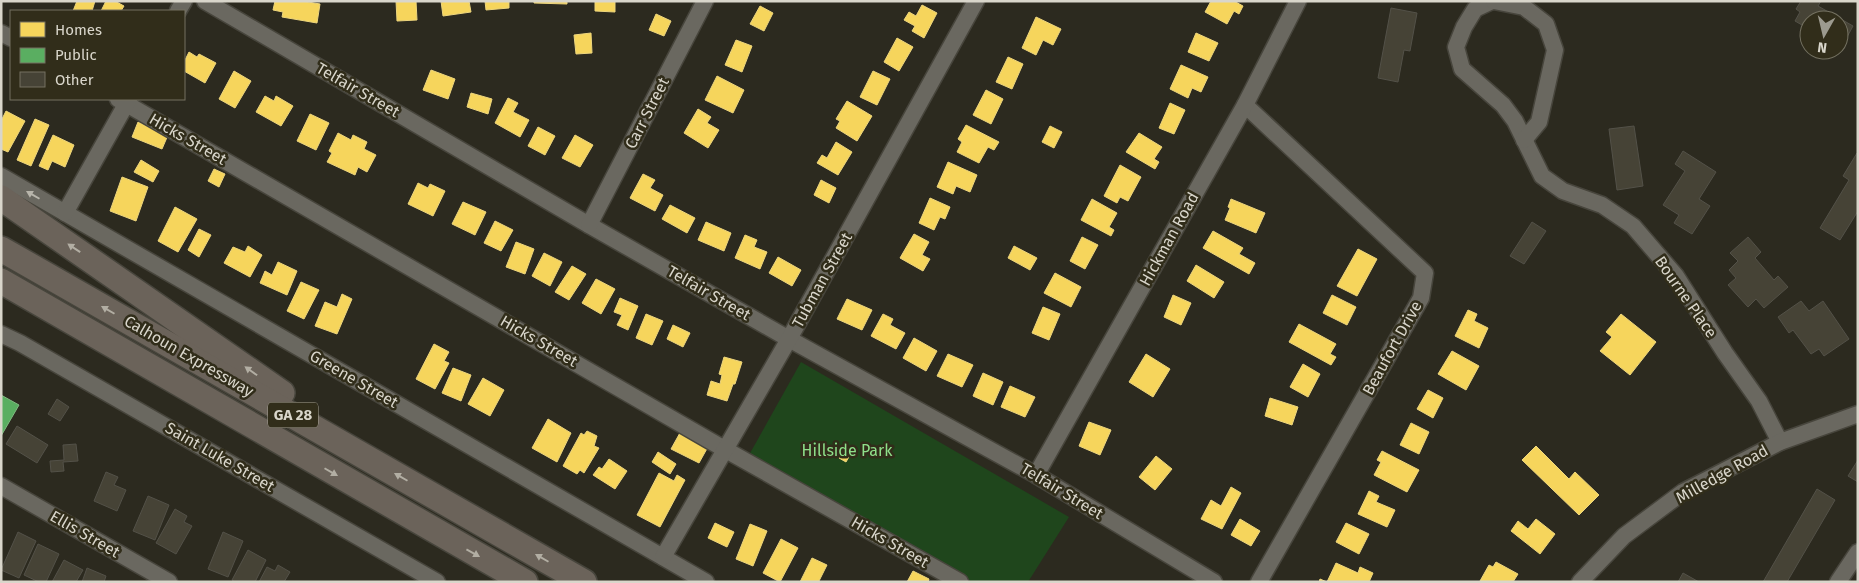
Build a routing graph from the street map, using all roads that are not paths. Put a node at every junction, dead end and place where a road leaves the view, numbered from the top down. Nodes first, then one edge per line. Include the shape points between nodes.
1 (205, 1) edge
2 (704, 1) edge
3 (976, 1) edge
4 (1298, 1) edge
5 (1493, 1) edge
6 (125, 100) edge
7 (1245, 105) junction
8 (1524, 140) junction
9 (1, 176) edge
10 (1, 198) edge
11 (65, 213) junction
12 (589, 225) junction
13 (1, 249) edge
14 (1, 282) edge
15 (1, 297) edge
16 (1, 334) edge
17 (789, 340) junction
18 (1858, 414) edge
19 (1780, 442) junction
20 (726, 450) junction
21 (303, 456) junction
22 (374, 462) junction
23 (1036, 475) junction
24 (1, 486) edge
25 (1858, 552) edge
26 (663, 557) junction
27 (169, 582) edge
28 (437, 582) edge
29 (525, 582) edge
30 (584, 582) edge
31 (706, 582) edge
32 (960, 582) edge
33 (1214, 582) edge
34 (1259, 582) edge
35 (1580, 582) edge
36 (1838, 582) edge

1 - 12 street, Telfair Street
2 - 12 street, Carr Street
3 - 17 street, Tubman Street
4 - 7 street, Hickman Road
5 - 8 street, Bourne Place via 1475,9 1456,47 1462,69 1503,105
5 - 8 street, Bourne Place via 1524,7 1546,24 1555,50 1539,122
6 - 11 street
6 - 20 street, Hicks Street
7 - 23 street, Hickman Road
7 - 34 street, Beaufort Drive via 1425,274 1422,298
8 - 19 street, Bourne Place via 1542,176 1563,191 1602,205 1633,226 1676,276 1759,400
11 -> 9 street, Greene Street
22 -> 10 highway via 263,379
11 - 26 street, Greene Street
12 - 17 street, Telfair Street
22 -> 13 highway, Calhoun Expressway / GA 28
14 - 21 highway, Calhoun Expressway / GA 28
15 - 21 highway
16 - 28 street, Saint Luke Street
17 - 20 street, Tubman Street
17 - 23 street, Telfair Street
18 - 19 street, Milledge Road
19 - 35 street, Milledge Road via 1683,492 1624,536
20 - 26 street, Tubman Street
20 - 32 street, Hicks Street
21 -> 29 highway, Calhoun Expressway / GA 28
30 -> 22 highway, Calhoun Expressway / GA 28
23 - 33 street, Telfair Street
24 - 27 street, Ellis Street
25 - 36 street
26 - 31 street, Greene Street

